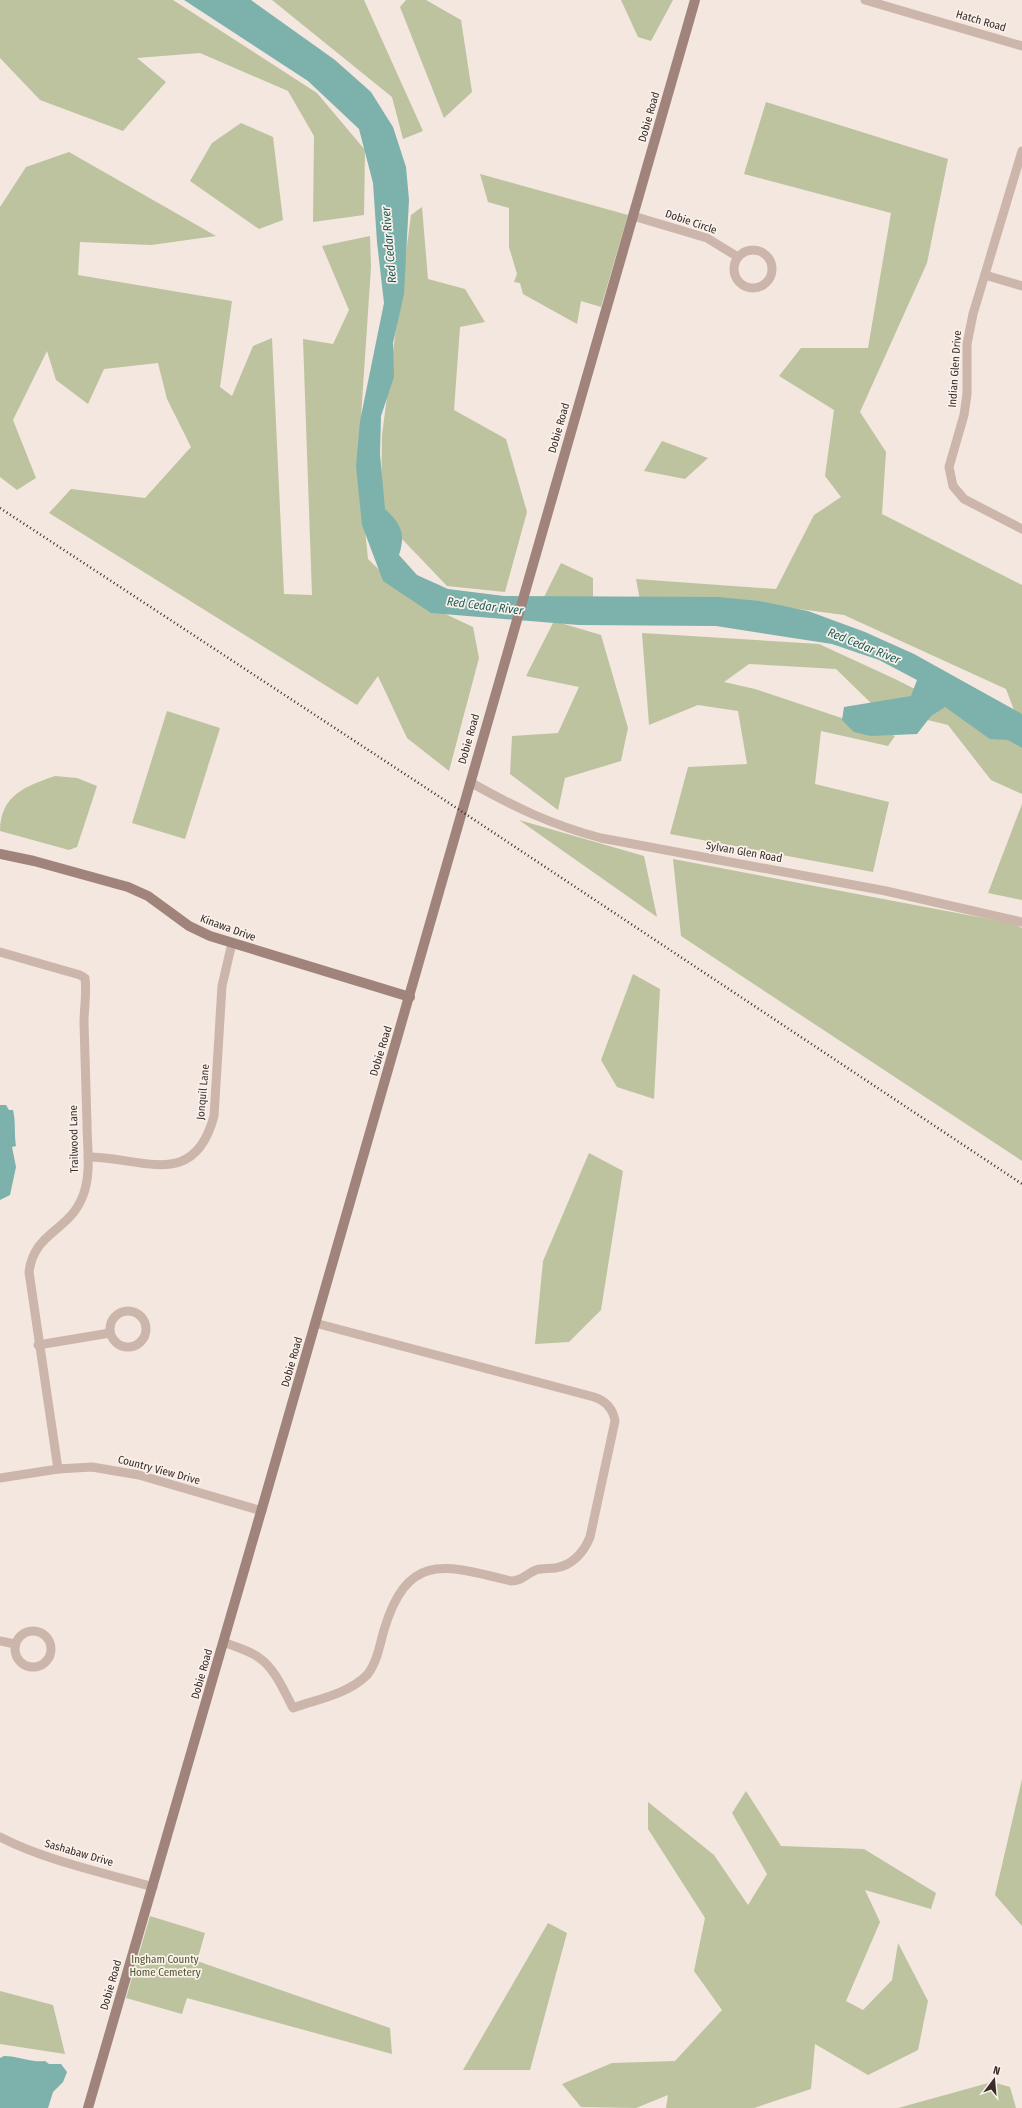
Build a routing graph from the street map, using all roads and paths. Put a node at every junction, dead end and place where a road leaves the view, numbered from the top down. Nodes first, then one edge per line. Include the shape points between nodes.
1 (695, 0) edge
2 (865, 0) edge
3 (1022, 46) edge
4 (1022, 151) edge
5 (633, 216) junction
6 (738, 257) junction
7 (985, 274) junction
8 (1022, 286) edge
9 (1022, 529) edge
10 (470, 782) junction
11 (0, 854) edge
12 (1022, 922) edge
13 (232, 944) junction
14 (0, 952) edge
15 (410, 997) junction
16 (88, 1157) junction
17 (315, 1323) junction
18 (110, 1333) junction
19 (38, 1345) junction
20 (58, 1469) junction
21 (0, 1478) edge
22 (262, 1511) junction
23 (0, 1641) edge
24 (224, 1642) junction
25 (15, 1644) junction
26 (0, 1837) edge
27 (153, 1887) junction
28 (88, 2108) edge

1 - 5 street, Dobie Road
2 - 3 street, Hatch Road
4 - 7 street, Indian Glen Drive
5 - 6 street, Dobie Circle via 708,238
5 - 10 street, Dobie Road
6 - 6 street via 733,271 740,284 755,289 768,281 772,267 765,254 751,250
7 - 8 street
7 - 9 street, Indian Glen Drive via 969,331 967,394 964,415 950,461 950,473 953,486 964,499
10 - 12 street, Sylvan Glen Road via 544,820 601,838 886,891
10 - 15 street, Dobie Road
11 - 13 street, Kinawa Drive via 128,887 148,896 188,926
13 - 15 street, Kinawa Drive
13 - 16 street, Jonquil Lane via 222,986 214,1116 212,1127 202,1146 178,1163 163,1166
14 - 16 street, Trailwood Lane via 85,978
15 - 17 street, Dobie Road
16 - 19 street, Trailwood Lane via 85,1188 78,1208 67,1221 38,1244 32,1257 29,1272
17 - 22 street, Dobie Road
17 - 24 street via 604,1401 615,1421 590,1536 584,1550 568,1564 537,1570 518,1580 510,1581 451,1568 435,1569 419,1575 405,1586 394,1600 374,1663 368,1674 351,1688 293,1708 272,1670 264,1661 254,1654
18 - 18 street via 116,1343 127,1347 138,1344 146,1329 142,1318 125,1311 111,1322
18 - 19 street
19 - 20 street, Trailwood Lane
20 - 21 street, Country View Drive
20 - 22 street, Country View Drive via 92,1467 139,1475
22 - 24 street, Dobie Road
23 - 25 street
24 - 27 street, Dobie Road
25 - 25 street via 16,1657 25,1666 44,1664 50,1653 50,1642 37,1631 31,1630 21,1634
26 - 27 street, Sashabaw Drive via 45,1856
27 - 28 street, Dobie Road

